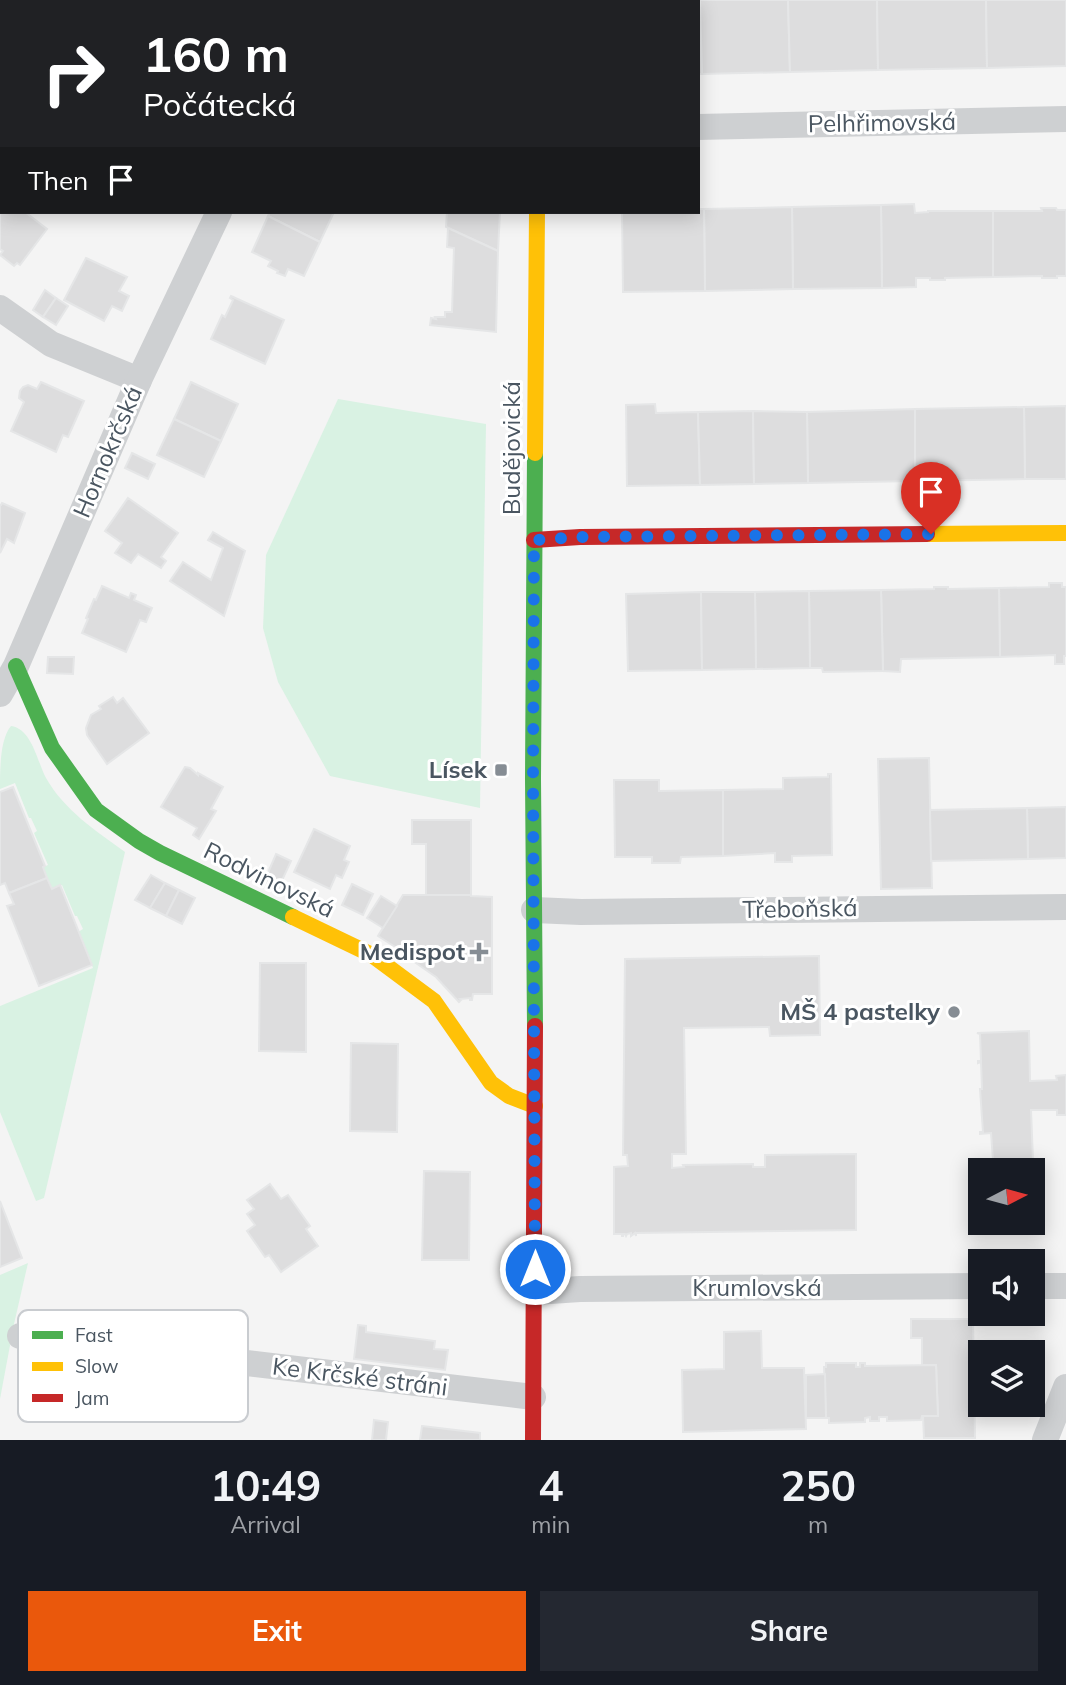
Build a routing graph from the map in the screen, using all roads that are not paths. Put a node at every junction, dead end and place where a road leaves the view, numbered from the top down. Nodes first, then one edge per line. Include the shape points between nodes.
1 (1066, 119) edge
2 (700, 127) edge
3 (218, 214) edge
4 (537, 214) edge
5 (0, 308) edge
6 (139, 380) junction
7 (1066, 533) edge
8 (534, 540) junction
9 (16, 666) junction
10 (0, 694) edge
11 (1066, 906) edge
12 (534, 910) junction
13 (535, 1106) junction
14 (968, 1286) edge
15 (1045, 1286) edge
16 (1066, 1286) edge
17 (535, 1292) junction
18 (248, 1363) edge
19 (1066, 1387) edge
20 (533, 1397) junction
21 (533, 1440) edge
22 (1045, 1440) edge

1 - 2 street, Pelhřimovská
3 - 6 street, Hornokrčská
4 - 8 street, Budějovická
5 - 6 street via 51,344
6 - 9 street, Hornokrčská
7 - 8 street
8 - 12 street, Budějovická
9 - 10 street, Hornokrčská
9 - 13 street, Rodvinovská via 52,748 96,810 160,853 372,955 434,1001 491,1083
11 - 12 street, Třeboňská
12 - 13 street, Budějovická
13 - 17 street, Budějovická
14 - 17 street, Krumlovská
15 - 16 street
17 - 20 street, Budějovická
18 - 20 street, Ke Krčské stráni
19 - 22 street
20 - 21 street, Budějovická

